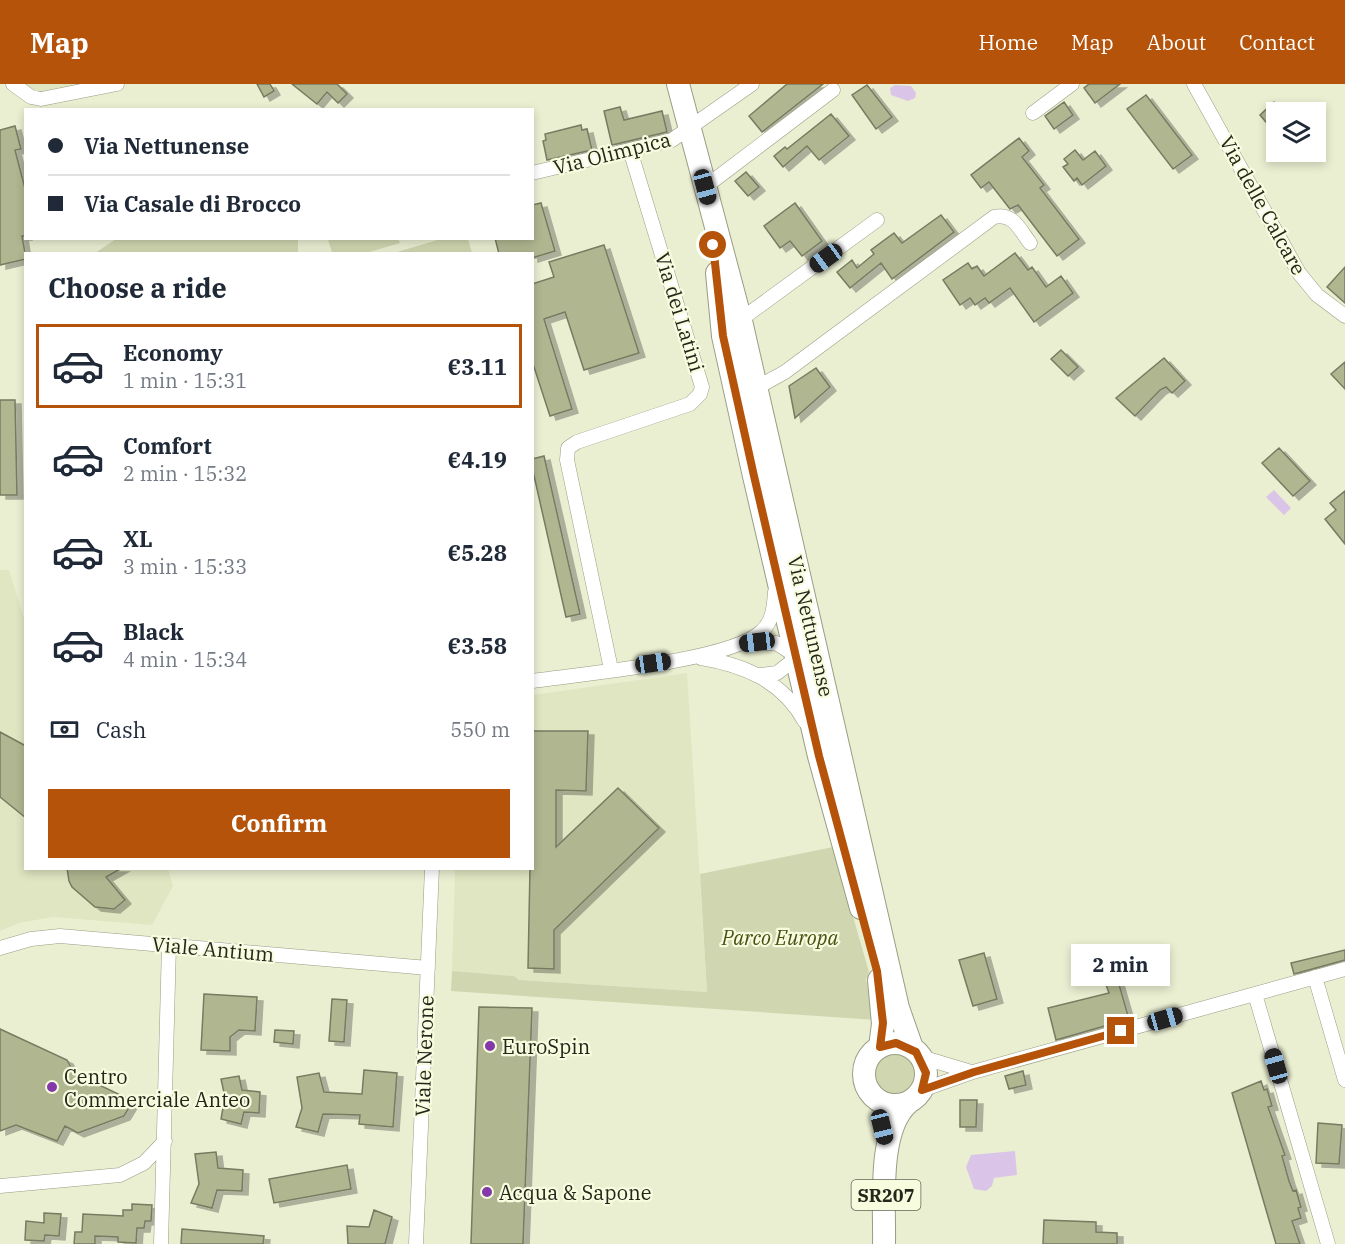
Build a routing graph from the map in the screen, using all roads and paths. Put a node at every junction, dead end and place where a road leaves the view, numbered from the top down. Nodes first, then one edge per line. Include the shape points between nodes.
1 (13, 84) edge
2 (117, 84) edge
3 (678, 84) edge
4 (752, 84) edge
5 (1072, 84) edge
6 (1194, 84) edge
7 (833, 90) dead end
8 (1033, 113) dead end
9 (690, 130) junction
10 (630, 150) junction
11 (534, 173) edge
12 (707, 195) junction
13 (877, 220) dead end
14 (1030, 243) dead end
15 (1345, 316) edge
16 (732, 324) junction
17 (746, 392) junction
18 (777, 575) junction
19 (810, 624) junction
20 (738, 645) junction
21 (696, 657) junction
22 (798, 657) junction
23 (611, 669) junction
24 (760, 675) junction
25 (823, 679) junction
26 (534, 681) edge
27 (819, 756) junction
28 (432, 870) edge
29 (170, 945) junction
30 (0, 948) edge
31 (428, 968) junction
32 (1345, 969) edge
33 (1315, 977) junction
34 (1255, 994) junction
35 (880, 1047) junction
36 (916, 1053) junction
37 (974, 1072) junction
38 (1345, 1080) edge
39 (915, 1096) junction
40 (873, 1097) junction
41 (165, 1141) junction
42 (887, 1145) junction
43 (0, 1186) edge
44 (161, 1244) edge
45 (416, 1244) edge
46 (884, 1244) edge
47 (1328, 1244) edge

1 - 2 street via 41,99
3 - 9 main road, Via Nettunense / SR207
4 - 9 street, Via Olimpica
5 - 8 street
6 - 15 street, Via delle Calcare via 1299,273 1317,295
7 - 12 street
9 - 10 street, Via Olimpica via 672,140
9 - 12 main road, Via Nettunense / SR207
10 - 11 street, Via Olimpica
10 - 23 street, Via dei Latini via 702,387 690,404 568,448 567,460
12 - 16 main road, Via Nettunense / SR207
13 - 16 street
14 - 17 street via 1008,216 994,218 785,372
16 - 17 main road, Via Nettunense / SR207
17 - 18 main road, Via Nettunense / SR207
17 - 19 main road, Via Nettunense / SR207
18 - 20 street via 770,621 760,633
18 - 22 main road, Via Nettunense / SR207
19 - 22 street
19 - 25 main road, Via Nettunense / SR207
20 - 21 street
20 - 22 street via 776,643
21 - 23 street
21 - 24 street via 734,664
22 - 24 street via 777,673
22 - 25 street
22 - 27 main road, Via Nettunense / SR207
23 - 26 street
24 - 27 street via 796,707
25 - 36 main road, Via Nettunense / SR207 via 898,1008
27 - 35 main road, Via Nettunense / SR207 via 877,971 883,1023
28 - 31 street, Viale Nerone
29 - 30 street, Viale Antium via 51,936
29 - 31 street, Viale Antium
29 - 41 street
31 - 45 street, Viale Nerone
32 - 33 street
33 - 34 street
33 - 38 street
34 - 37 street
34 - 47 street
35 - 36 main road via 896,1043
35 - 40 main road, Via Nettunense / SR207 via 872,1053 864,1071 867,1090
36 - 37 street
36 - 39 main road, Via Nettunense / SR207 via 926,1073
37 - 39 street
39 - 40 main road via 890,1105
39 - 42 main road, Via Nettunense / SR207 via 894,1118
40 - 42 main road, Via Nettunense / SR207
41 - 43 street via 144,1163 120,1175
41 - 44 street
42 - 46 main road, Via Nettunense / SR207

